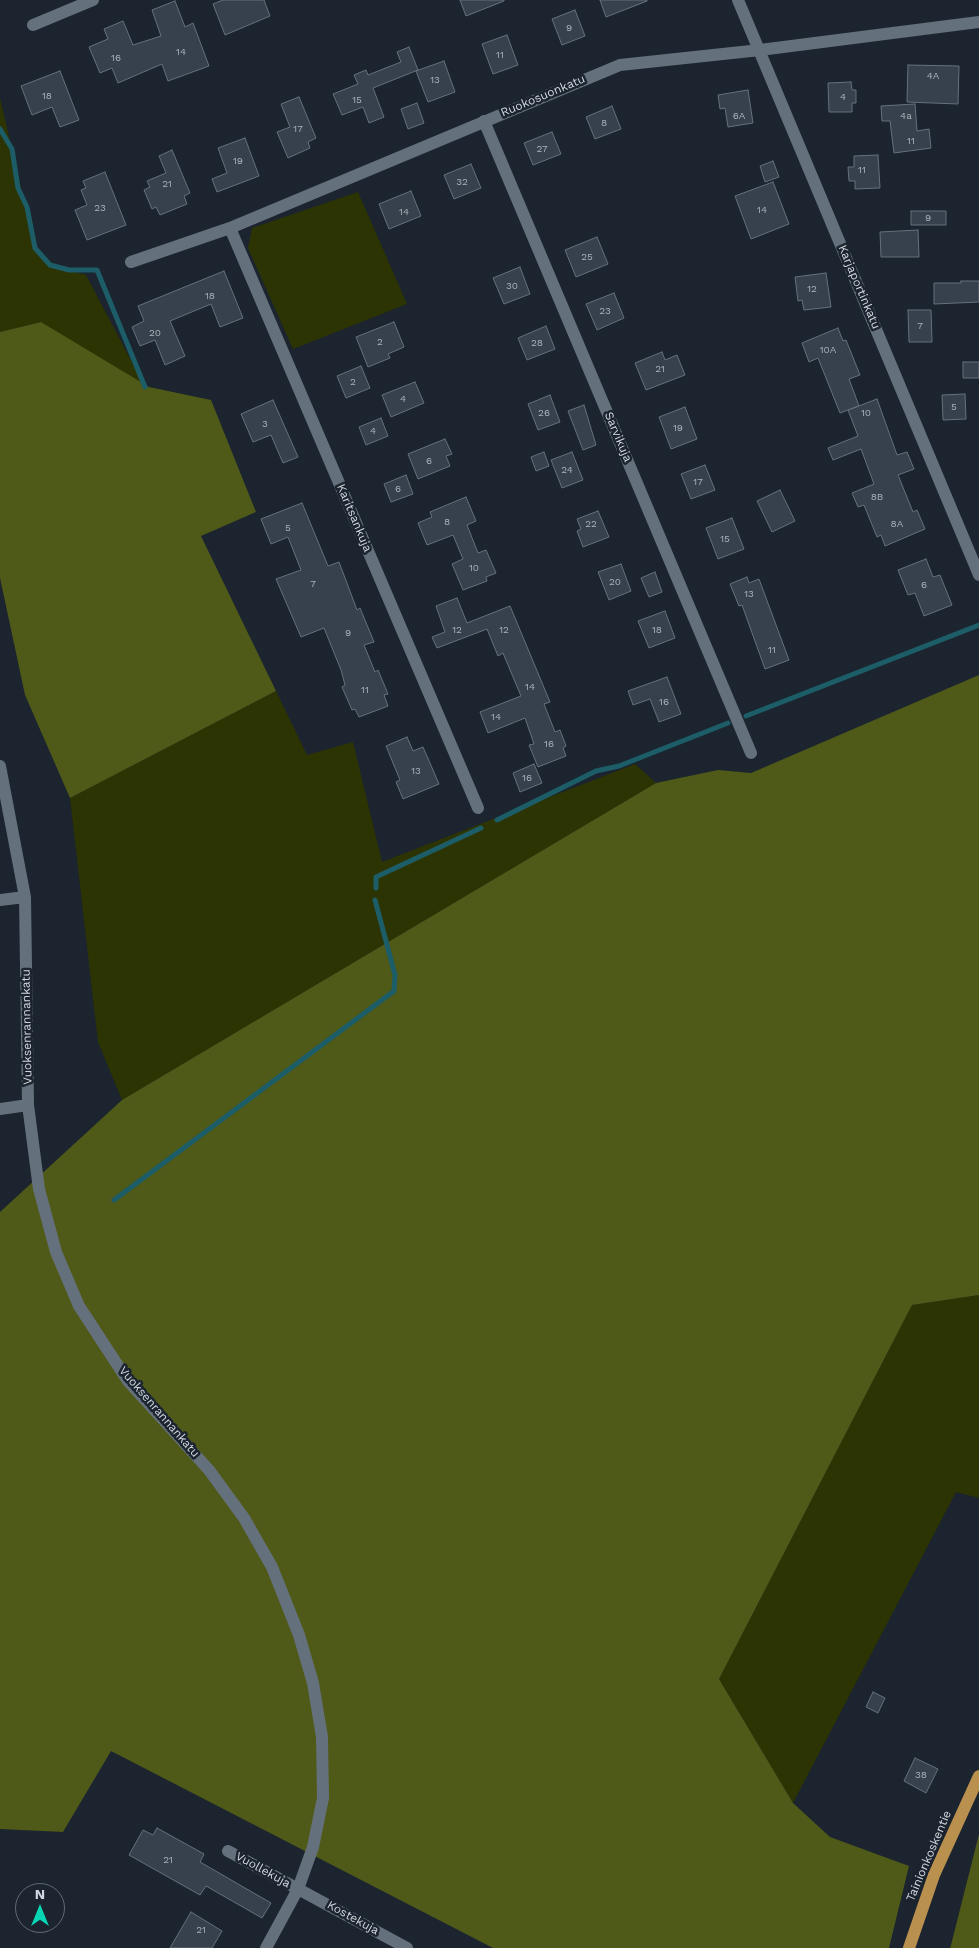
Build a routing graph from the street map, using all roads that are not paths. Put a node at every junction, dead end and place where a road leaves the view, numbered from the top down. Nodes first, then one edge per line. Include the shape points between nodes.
1 (93, 0) edge
2 (738, 0) edge
3 (979, 22) edge
4 (33, 25) dead end
5 (760, 50) junction
6 (484, 122) junction
7 (230, 228) junction
8 (131, 262) dead end
9 (979, 575) edge
10 (751, 753) dead end
11 (0, 766) edge
12 (478, 808) dead end
13 (25, 897) junction
14 (0, 900) edge
15 (28, 1105) junction
16 (0, 1109) edge
17 (979, 1776) edge
18 (228, 1851) dead end
19 (298, 1889) junction
20 (266, 1948) edge
21 (407, 1948) edge
22 (909, 1948) edge

1 - 4 street
2 - 5 street, Karjaportinkatu
3 - 5 street, Ruokosuonkatu
5 - 6 street, Ruokosuonkatu via 620,65
5 - 9 street, Karjaportinkatu
6 - 7 street, Ruokosuonkatu
6 - 10 street, Sarvikuja
7 - 8 street, Ruokosuonkatu
7 - 12 street, Karitsankuja
11 - 13 street, Vuoksenrannankatu
13 - 14 street
13 - 15 street, Vuoksenrannankatu
15 - 16 street
15 - 19 street, Vuoksenrannankatu via 38,1189 56,1252 79,1306 128,1381 209,1470 244,1518 272,1567 299,1636 313,1683 322,1738 323,1798 313,1847
17 - 22 main road, Tainionkoskentie via 934,1875
18 - 19 street, Vuollekuja
19 - 20 street, Vuoksenrannankatu
19 - 21 street, Kostekuja

